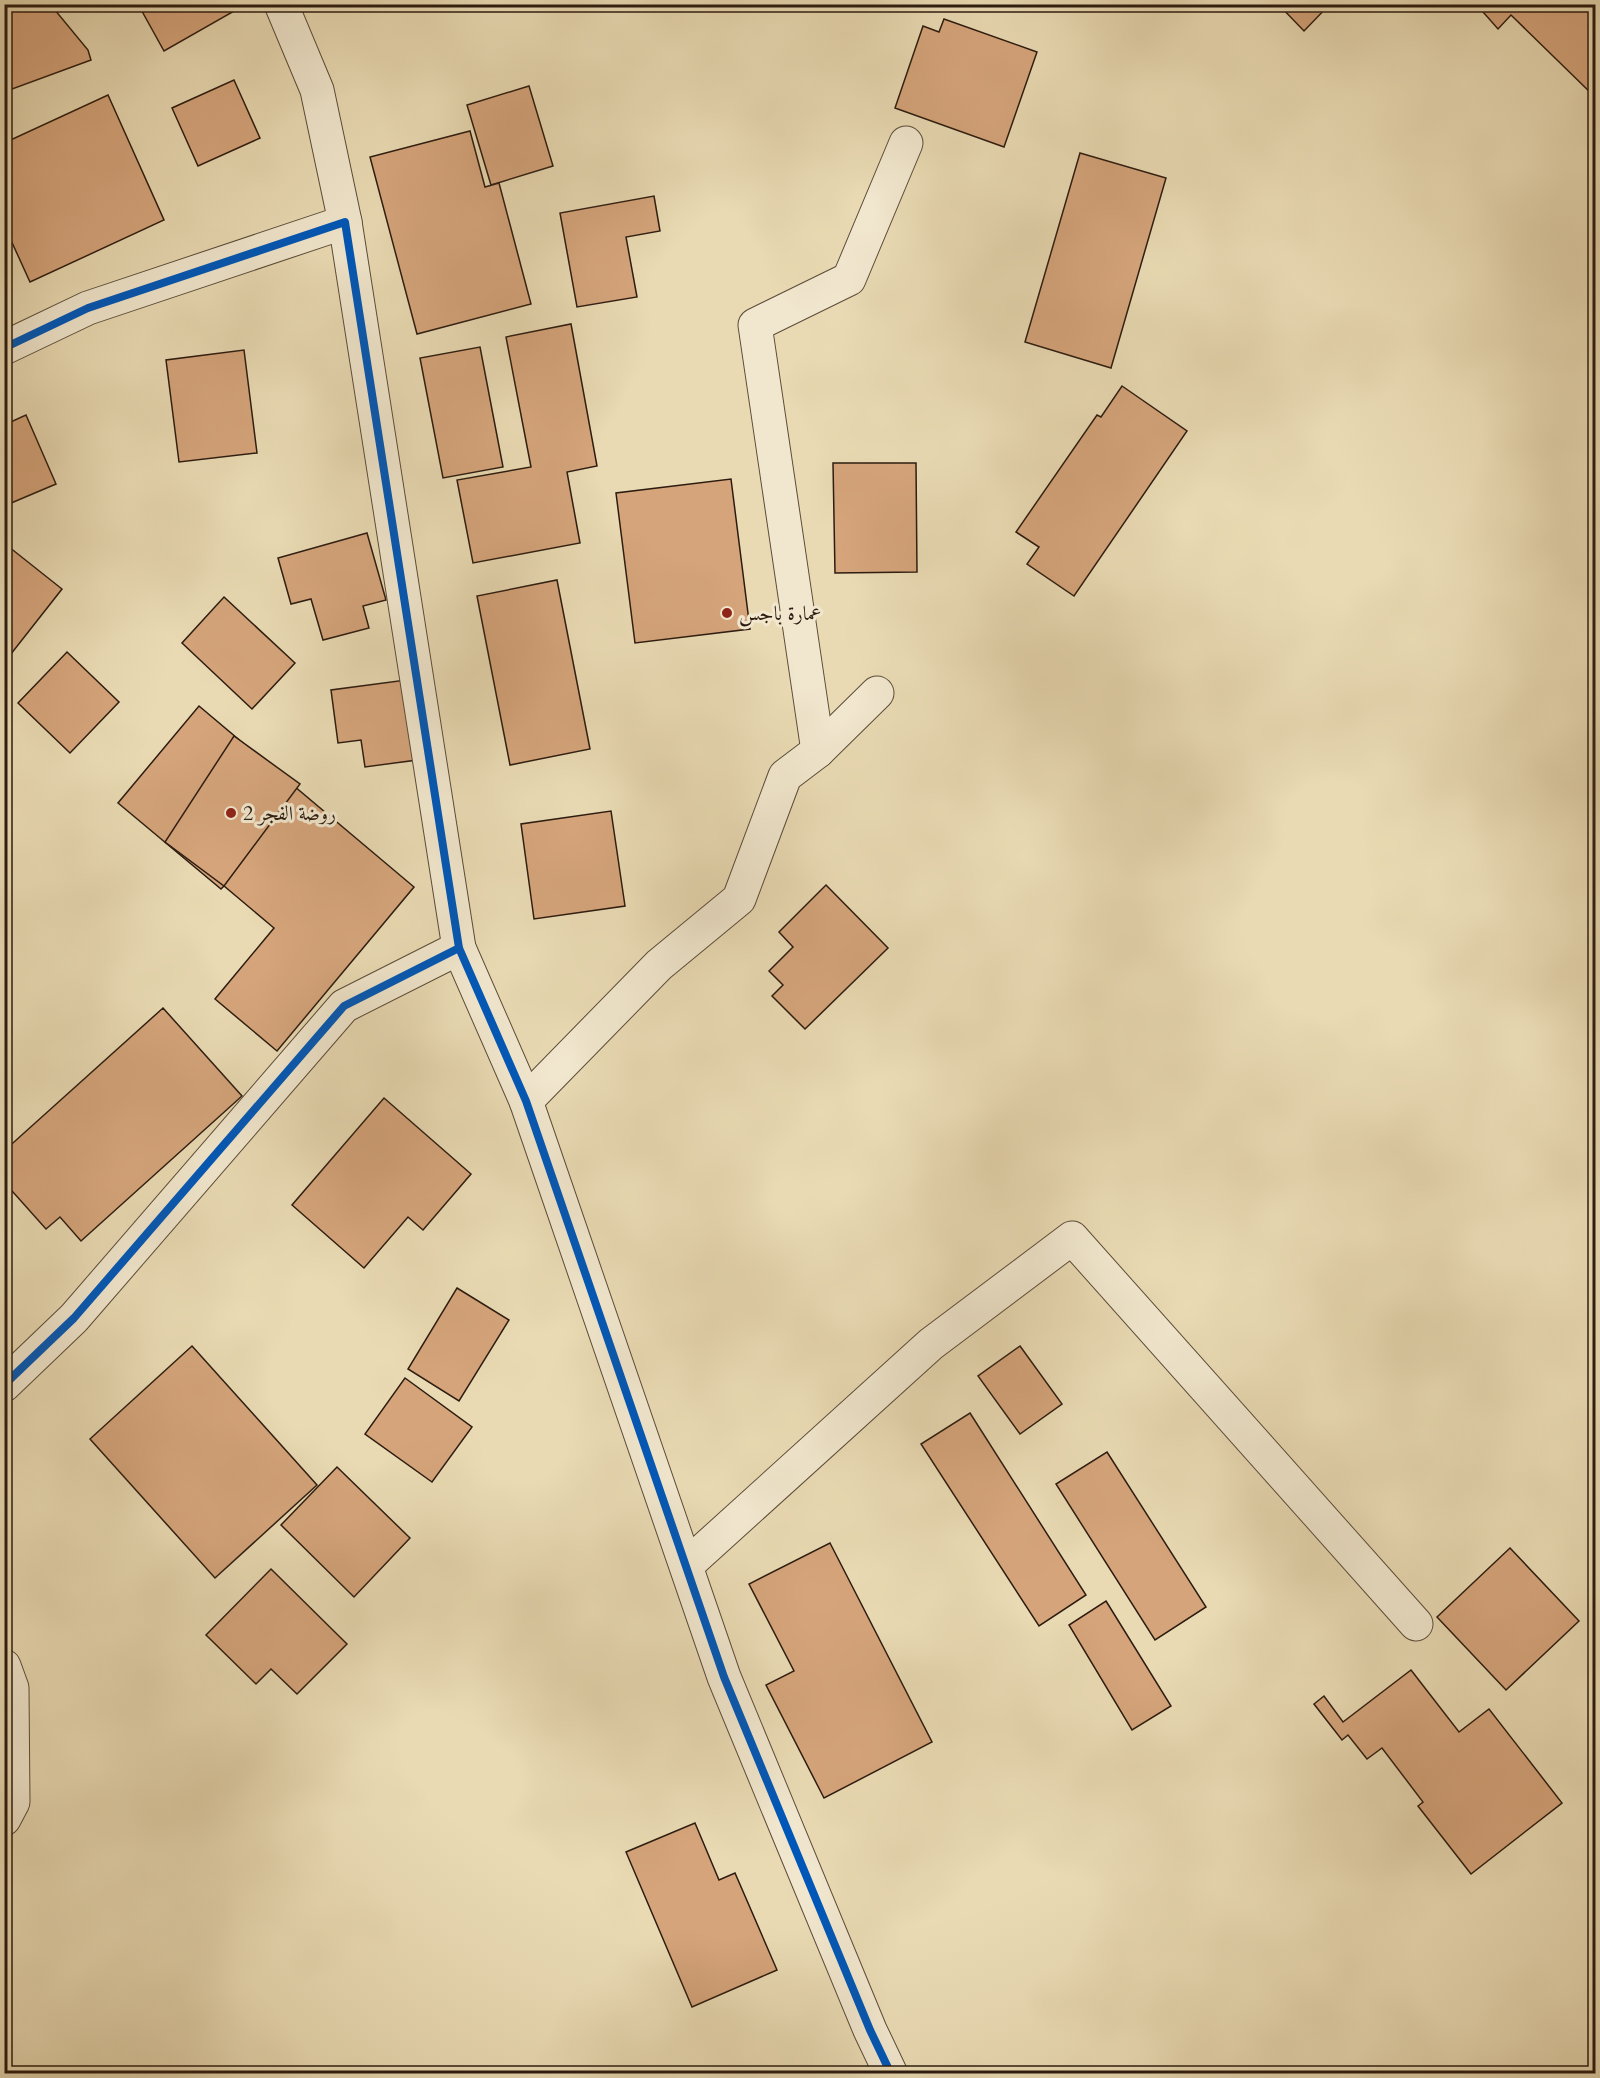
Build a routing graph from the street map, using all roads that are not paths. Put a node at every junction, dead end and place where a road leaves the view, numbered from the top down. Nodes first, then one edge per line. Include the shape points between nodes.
1 (281, 4) edge
2 (906, 143) dead end
3 (345, 222) junction
4 (4, 348) edge
5 (878, 693) dead end
6 (818, 751) junction
7 (459, 948) junction
8 (526, 1101) junction
9 (4, 1385) edge
10 (687, 1565) junction
11 (1416, 1624) dead end
12 (4, 1666) edge
13 (4, 1819) edge
14 (891, 2073) edge

1 - 3 street via 317,90
2 - 6 street via 849,279 755,325
3 - 4 street via 88,308
3 - 7 street
5 - 6 street
6 - 8 street via 785,776 739,899 659,965
7 - 8 street
7 - 9 street via 344,1006 74,1318
8 - 10 street
10 - 11 street via 931,1344 1072,1238
10 - 14 street via 724,1677
12 - 13 street via 12,1688 13,1802

